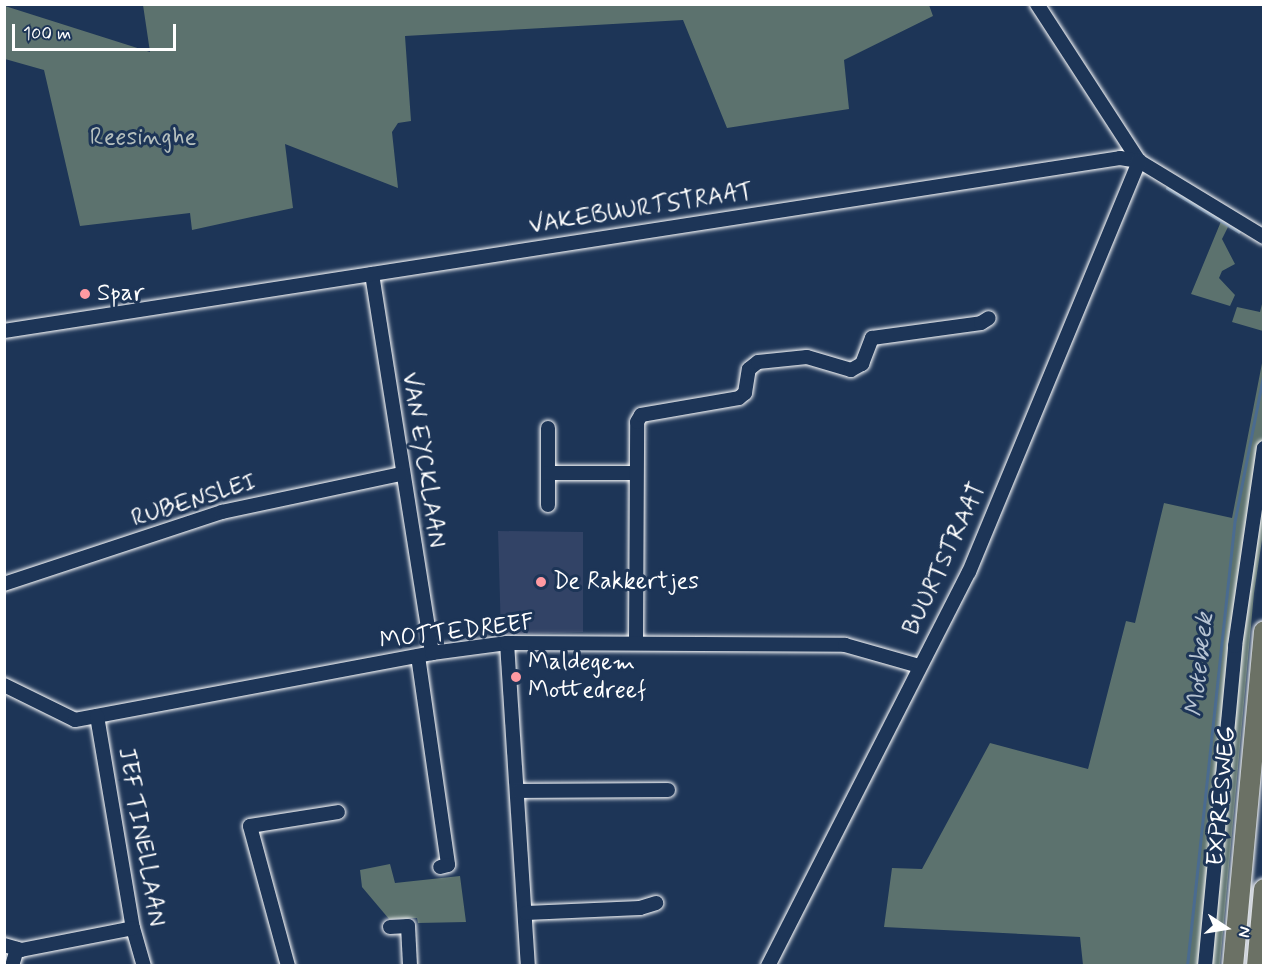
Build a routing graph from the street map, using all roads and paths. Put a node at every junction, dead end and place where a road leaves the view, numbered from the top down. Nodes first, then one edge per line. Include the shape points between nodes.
1 (1036, 4) edge
2 (1139, 161) junction
3 (1263, 237) edge
4 (372, 274) junction
5 (988, 318) dead end
6 (5, 330) edge
7 (548, 428) dead end
8 (1263, 448) edge
9 (548, 473) junction
10 (636, 473) junction
11 (401, 474) junction
12 (548, 505) dead end
13 (4, 584) edge
14 (1263, 631) edge
15 (507, 643) junction
16 (636, 643) junction
17 (425, 655) junction
18 (919, 666) junction
19 (4, 685) edge
20 (97, 716) junction
21 (668, 790) dead end
22 (518, 791) junction
23 (338, 812) dead end
24 (440, 867) dead end
25 (1263, 889) edge
26 (656, 903) dead end
27 (526, 913) junction
28 (390, 927) dead end
29 (133, 928) junction
30 (10, 947) edge
31 (12, 966) edge
32 (144, 966) edge
33 (288, 966) edge
34 (410, 966) edge
35 (528, 966) edge
36 (768, 966) edge
37 (1205, 966) edge
38 (1233, 966) edge
39 (1257, 966) edge

1 - 2 street
2 - 3 street, VAKEBUURTSTRAAT
2 - 4 street, VAKEBUURTSTRAAT via 1120,158
2 - 18 street, BUURTSTRAAT via 969,572
4 - 6 street, VAKEBUURTSTRAAT
4 - 11 street, VAN EYCKLAAN
5 - 10 street via 981,323 872,338 862,364 851,370 807,357 758,363 749,369 745,393 739,399 641,415 637,422
7 - 9 street
8 - 37 street via 1235,646
9 - 10 street
9 - 12 street
10 - 16 street
11 - 13 street, RUBENSLEI via 222,512
11 - 17 street, VAN EYCKLAAN
14 - 38 highway, EXPRESWEG
15 - 16 street, MOTTEDREEF
15 - 17 street, MOTTEDREEF
15 - 22 street
16 - 18 street, MOTTEDREEF via 845,645
17 - 20 street, MOTTEDREEF
17 - 24 street, VAN EYCKLAAN via 448,865
18 - 36 street, BUURTSTRAAT
19 - 20 street, MOTTEDREEF via 75,720
20 - 29 street, JEF TINELLAAN
21 - 22 street
22 - 27 street
23 - 33 street via 250,826
25 - 39 highway
26 - 27 street via 640,908
27 - 35 street
28 - 34 street via 408,926
29 - 30 street
29 - 32 street, JEF TINELLAAN
30 - 31 street

